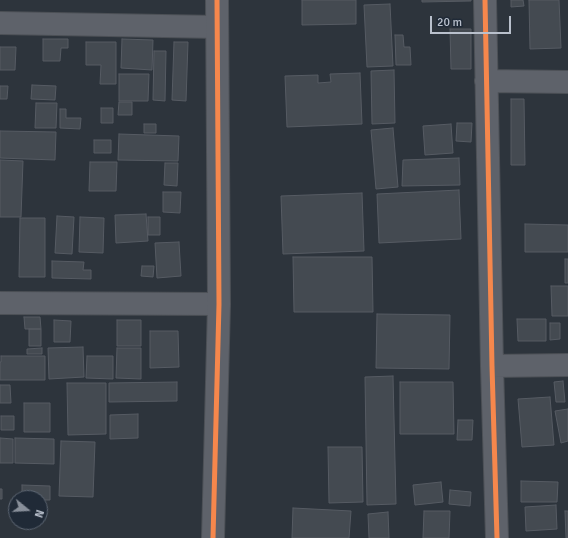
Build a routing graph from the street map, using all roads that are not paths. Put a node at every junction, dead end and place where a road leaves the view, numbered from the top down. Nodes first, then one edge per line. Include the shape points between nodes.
1 (217, 0) edge
2 (485, 0) edge
3 (0, 23) edge
4 (217, 27) junction
5 (486, 81) junction
6 (568, 82) edge
7 (0, 303) edge
8 (219, 304) junction
9 (568, 365) edge
10 (492, 366) junction
11 (214, 538) edge
12 (497, 538) edge

1 - 4 street
2 - 5 street
3 - 4 street
4 - 8 street
5 - 6 street
5 - 10 street
7 - 8 street
8 - 11 street
9 - 10 street
10 - 12 street

